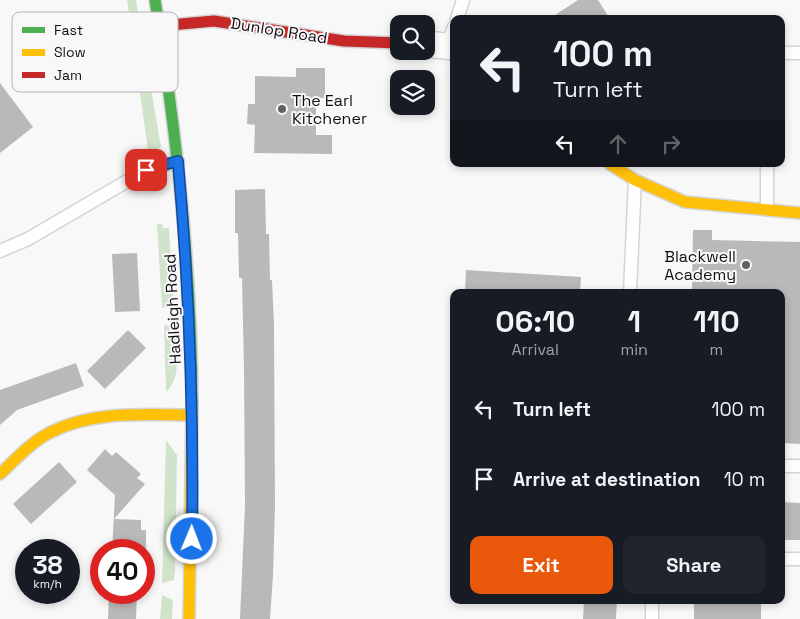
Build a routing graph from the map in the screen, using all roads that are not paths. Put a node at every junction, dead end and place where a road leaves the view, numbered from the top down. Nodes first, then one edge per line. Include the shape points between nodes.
1 (463, 0) edge
2 (457, 15) edge
3 (178, 24) edge
4 (390, 43) edge
5 (785, 53) edge
6 (800, 53) edge
7 (168, 92) edge
8 (178, 161) junction
9 (615, 167) edge
10 (767, 167) edge
11 (635, 180) junction
12 (800, 203) edge
13 (767, 209) junction
14 (800, 213) edge
15 (0, 251) edge
16 (630, 289) edge
17 (192, 415) junction
18 (785, 466) edge
19 (800, 466) edge
20 (0, 474) edge
21 (785, 559) edge
22 (800, 559) edge
23 (652, 604) edge
24 (189, 619) edge
25 (652, 619) edge

1 - 2 lane
3 - 4 street, Dunlop Road via 214,20 344,41
5 - 6 lane
7 - 8 street, Hadleigh Road
8 - 15 lane via 146,170 28,239
8 - 17 street, Hadleigh Road via 188,275
9 - 11 street
10 - 13 lane
11 - 13 street via 685,202
11 - 16 lane
12 - 13 street
13 - 14 street
17 - 20 street via 123,416 78,422 36,441
17 - 24 street, Hadleigh Road
18 - 19 lane
21 - 22 lane
23 - 25 lane

